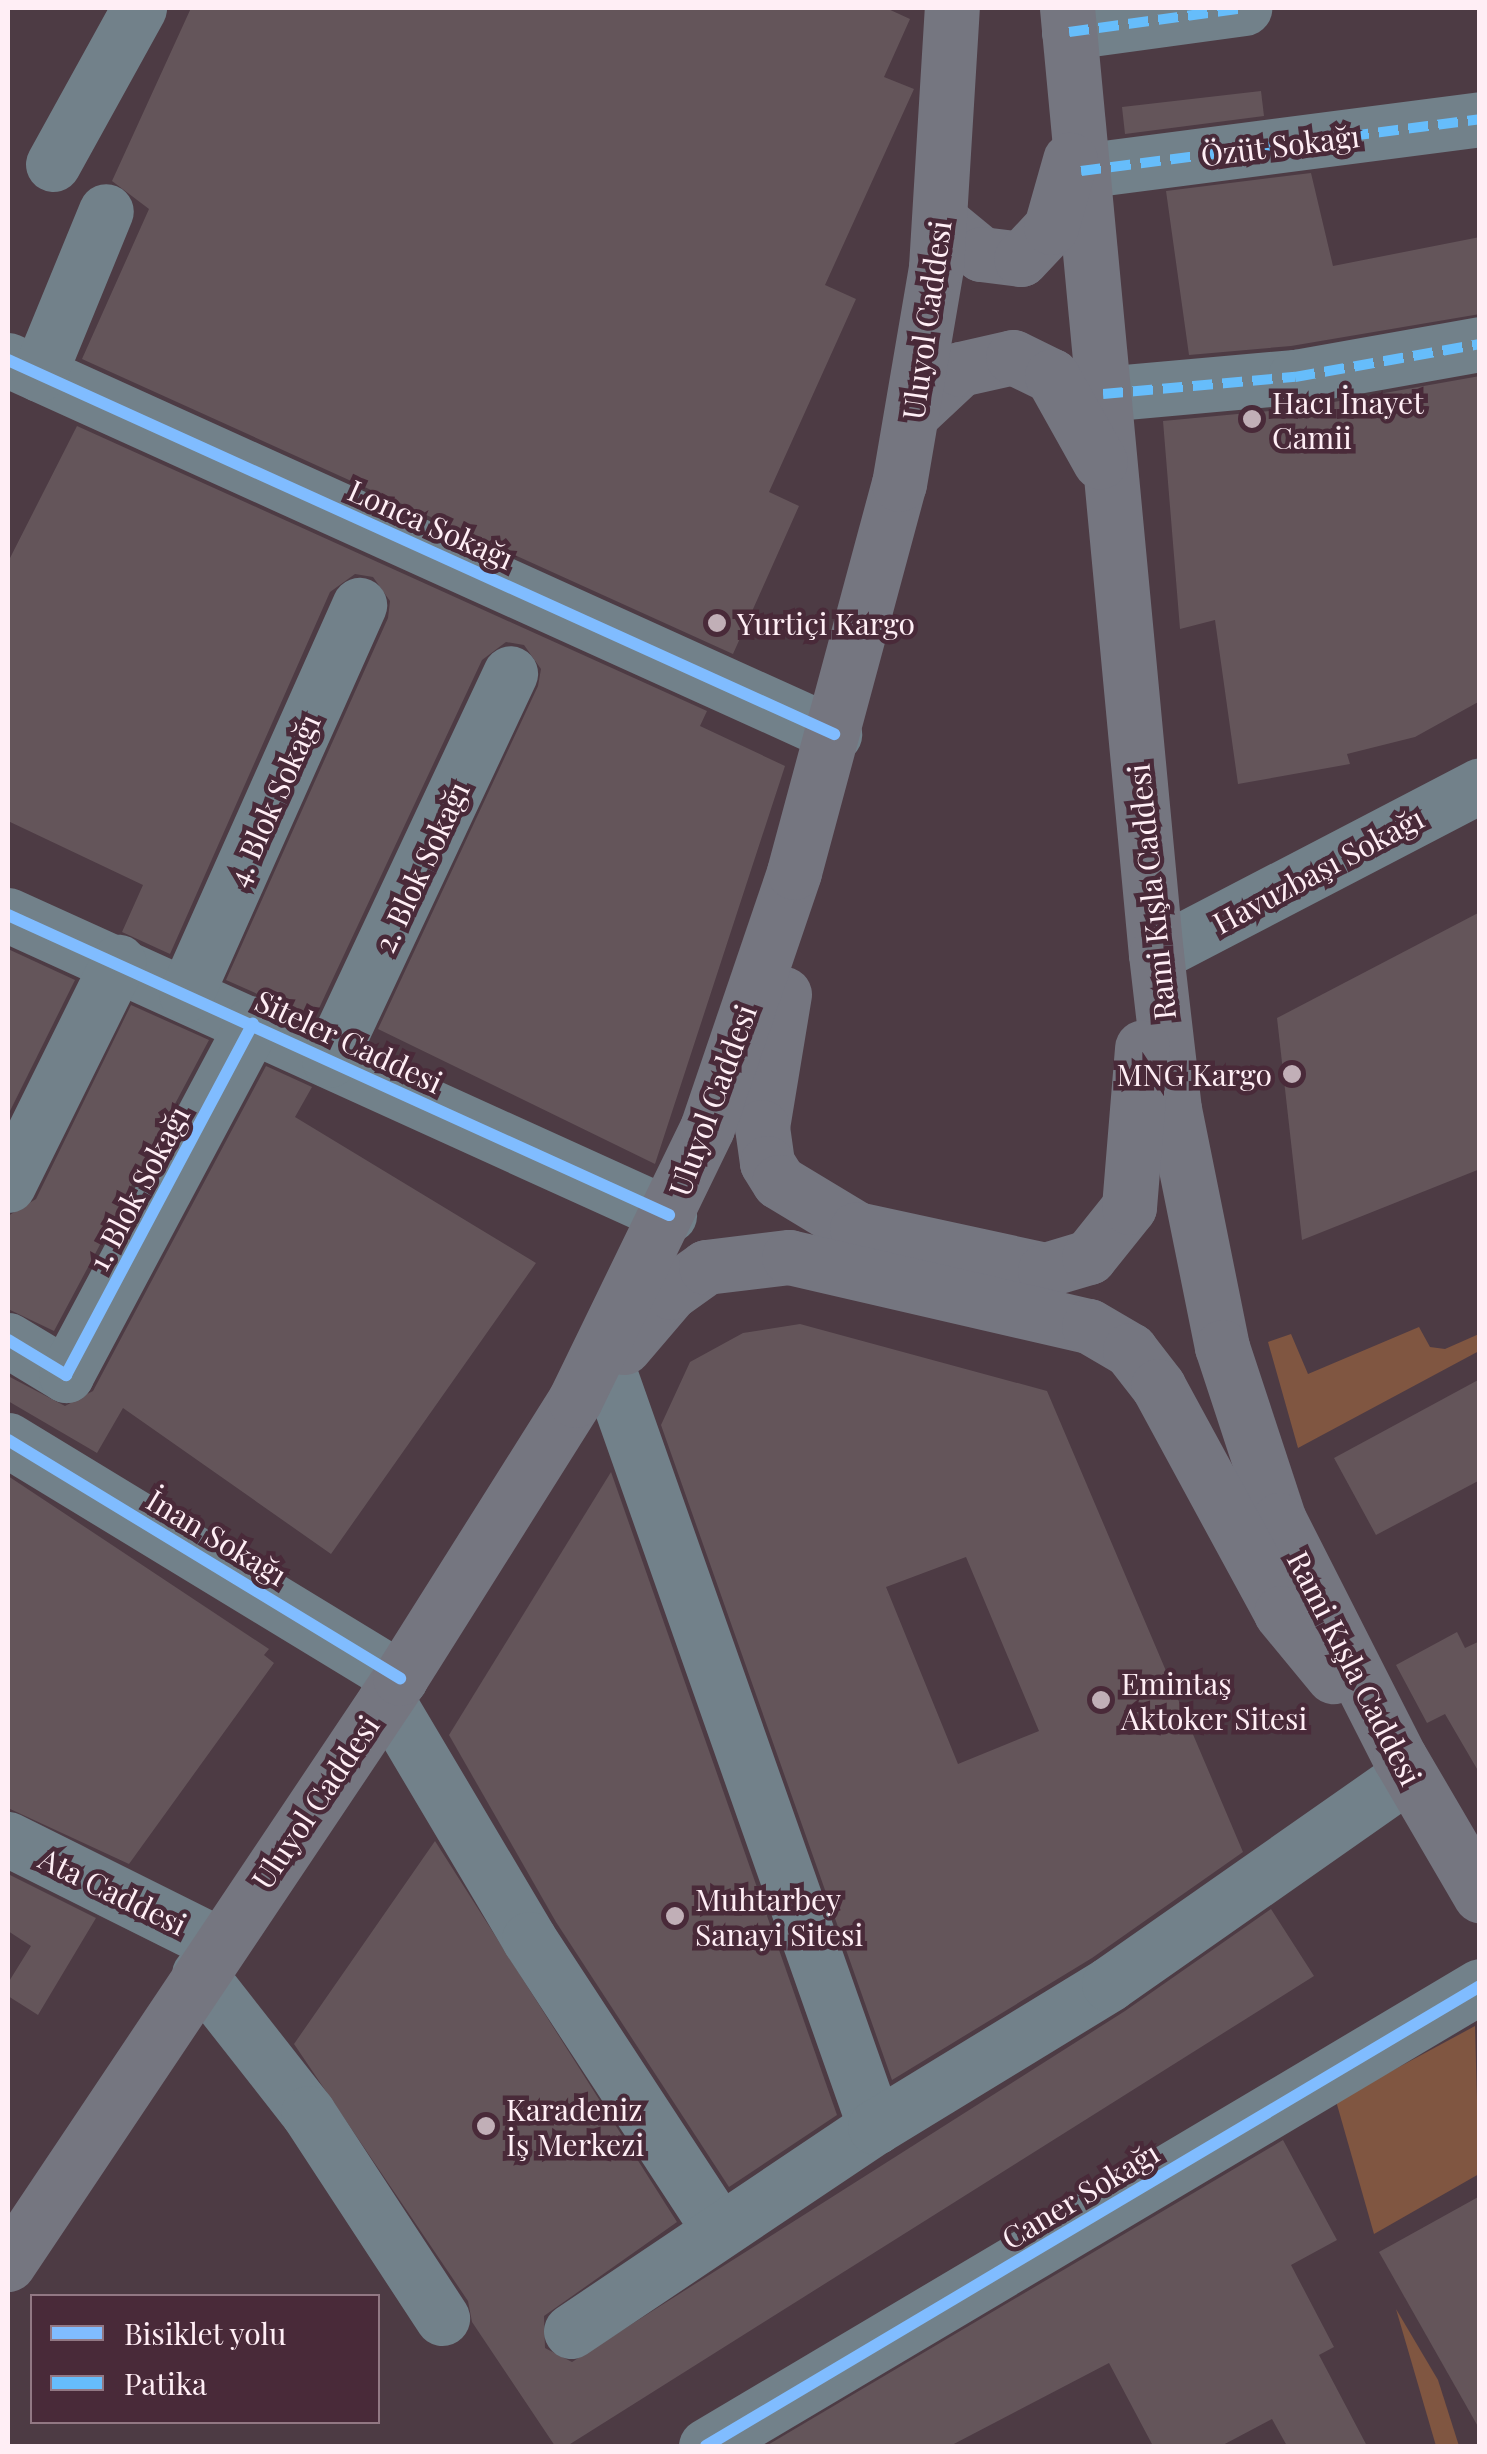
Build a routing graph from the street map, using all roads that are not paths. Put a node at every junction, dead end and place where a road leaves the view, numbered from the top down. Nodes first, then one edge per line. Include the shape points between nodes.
1 (139, 8) edge
2 (1244, 8) edge
3 (946, 10) edge
4 (1068, 20) edge
5 (1480, 119) edge
6 (1080, 149) junction
7 (53, 164) dead end
8 (106, 210) dead end
9 (941, 221) junction
10 (1480, 344) edge
11 (23, 367) edge
12 (1104, 394) junction
13 (914, 412) junction
14 (1114, 492) junction
15 (358, 605) dead end
16 (510, 673) dead end
17 (834, 734) junction
18 (1480, 785) edge
19 (794, 872) junction
20 (8, 915) edge
21 (1156, 954) junction
22 (118, 962) junction
23 (186, 994) junction
24 (253, 1024) junction
25 (329, 1060) junction
26 (8, 1185) edge
27 (669, 1215) junction
28 (8, 1340) edge
29 (591, 1383) junction
30 (8, 1440) edge
31 (393, 1688) junction
32 (1405, 1766) junction
33 (8, 1838) edge
34 (1480, 1895) edge
35 (209, 1959) junction
36 (1480, 1986) edge
37 (875, 2127) junction
38 (719, 2229) junction
39 (12, 2247) edge
40 (442, 2318) dead end
41 (571, 2331) dead end
42 (706, 2446) edge

1 - 7 street
2 - 4 street
3 - 9 main road, Uluyol Caddesi
4 - 6 main road, Rami Kışla Caddesi
5 - 6 street, Özüt Sokağı
6 - 9 main road via 1051,227 1022,259 981,254
6 - 12 main road, Rami Kışla Caddesi
8 - 11 street
9 - 13 main road, Uluyol Caddesi
10 - 12 street via 1295,376
11 - 17 street, Lonca Sokağı
12 - 14 main road, Rami Kışla Caddesi
13 - 14 main road via 960,370 1013,357 1037,364 1068,402
13 - 17 main road, Uluyol Caddesi
14 - 21 main road, Rami Kışla Caddesi
15 - 23 street, 4. Blok Sokağı
16 - 25 street, 2. Blok Sokağı
17 - 19 main road, Uluyol Caddesi
18 - 21 street, Havuzbaşı Sokağı
19 - 21 main road via 788,979 764,1088 767,1163 812,1208 857,1229 936,1251 1044,1270 1089,1257 1109,1240 1129,1207 1136,1168
19 - 27 main road, Uluyol Caddesi via 707,1128
20 - 22 street, Siteler Caddesi
21 - 32 main road, Rami Kışla Caddesi via 1194,1217 1248,1438 1279,1520
22 - 23 street, Siteler Caddesi
22 - 26 street
23 - 24 street, Siteler Caddesi
24 - 25 street, Siteler Caddesi
24 - 28 street, 1. Blok Sokağı via 66,1375
25 - 27 street, Siteler Caddesi
27 - 29 main road, Uluyol Caddesi
29 - 31 main road, Uluyol Caddesi
29 - 32 main road via 671,1292 706,1267 774,1258 1089,1326 1130,1350 1158,1386 1281,1613
29 - 37 street
30 - 31 street, İnan Sokağı
31 - 35 main road, Uluyol Caddesi
31 - 38 street via 529,1939
32 - 34 main road, Rami Kışla Caddesi
32 - 37 street via 1109,1984
33 - 35 street, Ata Caddesi
35 - 39 main road, Uluyol Caddesi
35 - 40 street
36 - 42 street, Caner Sokağı
37 - 38 street
38 - 41 street

